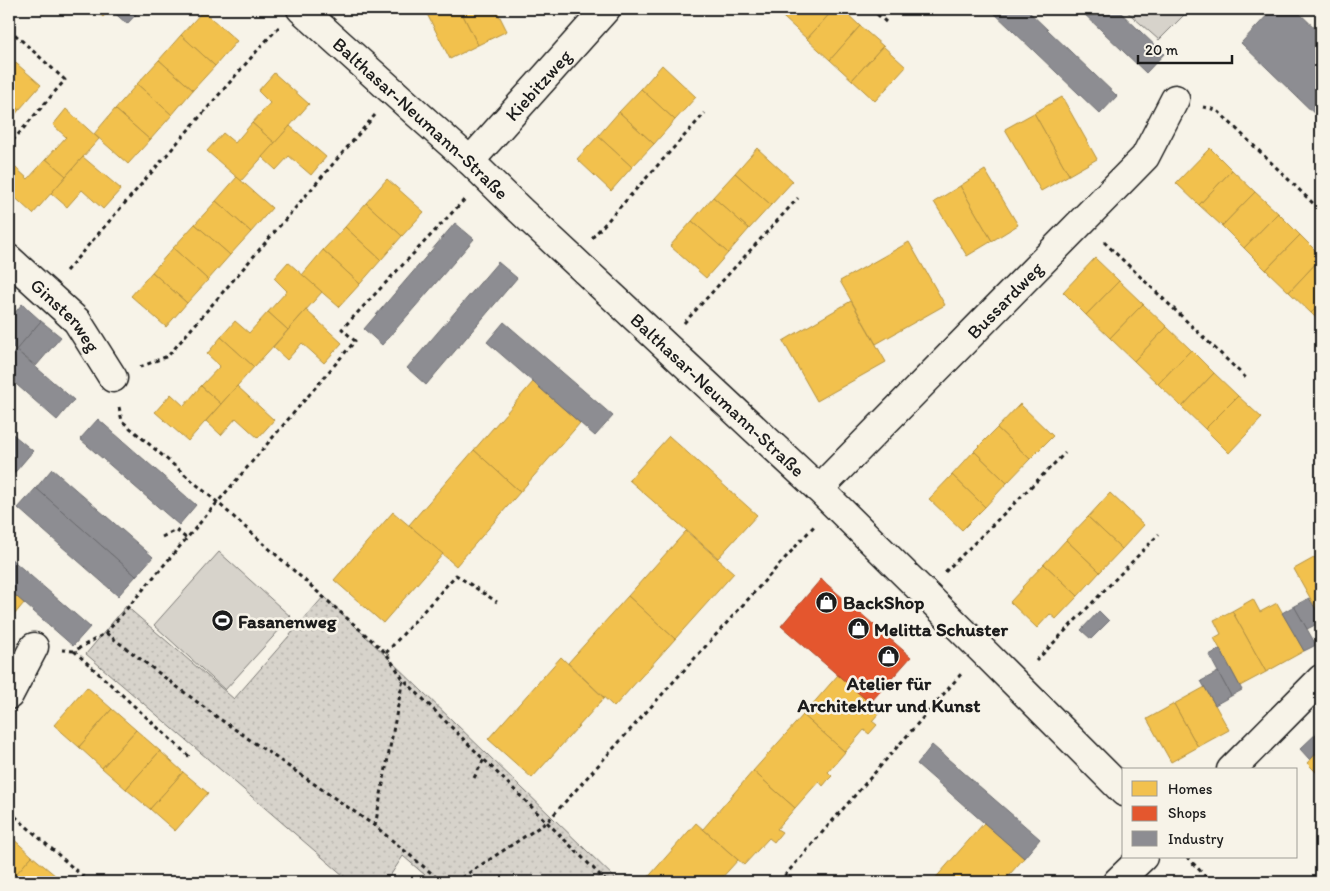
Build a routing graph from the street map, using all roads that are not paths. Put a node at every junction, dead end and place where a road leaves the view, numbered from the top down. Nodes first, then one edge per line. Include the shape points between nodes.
1 (606, 9) edge
2 (292, 16) edge
3 (1175, 99) road end
4 (478, 169) junction
5 (9, 259) edge
6 (113, 378) road end
7 (826, 496) junction
8 (34, 647) road end
9 (1321, 679) edge
10 (9, 696) edge
11 (1233, 768) edge
12 (1122, 790) edge
13 (1142, 858) edge
14 (1117, 882) edge

1 - 4 street, Kiebitzweg
2 - 4 street, Balthasar-Neumann-Straße via 395,92
3 - 7 street, Bussardweg via 1145,157 1082,220
4 - 7 street, Balthasar-Neumann-Straße
5 - 6 street, Ginsterweg via 77,321
7 - 12 street, Balthasar-Neumann-Straße
8 - 10 street
9 - 11 street
13 - 14 street

